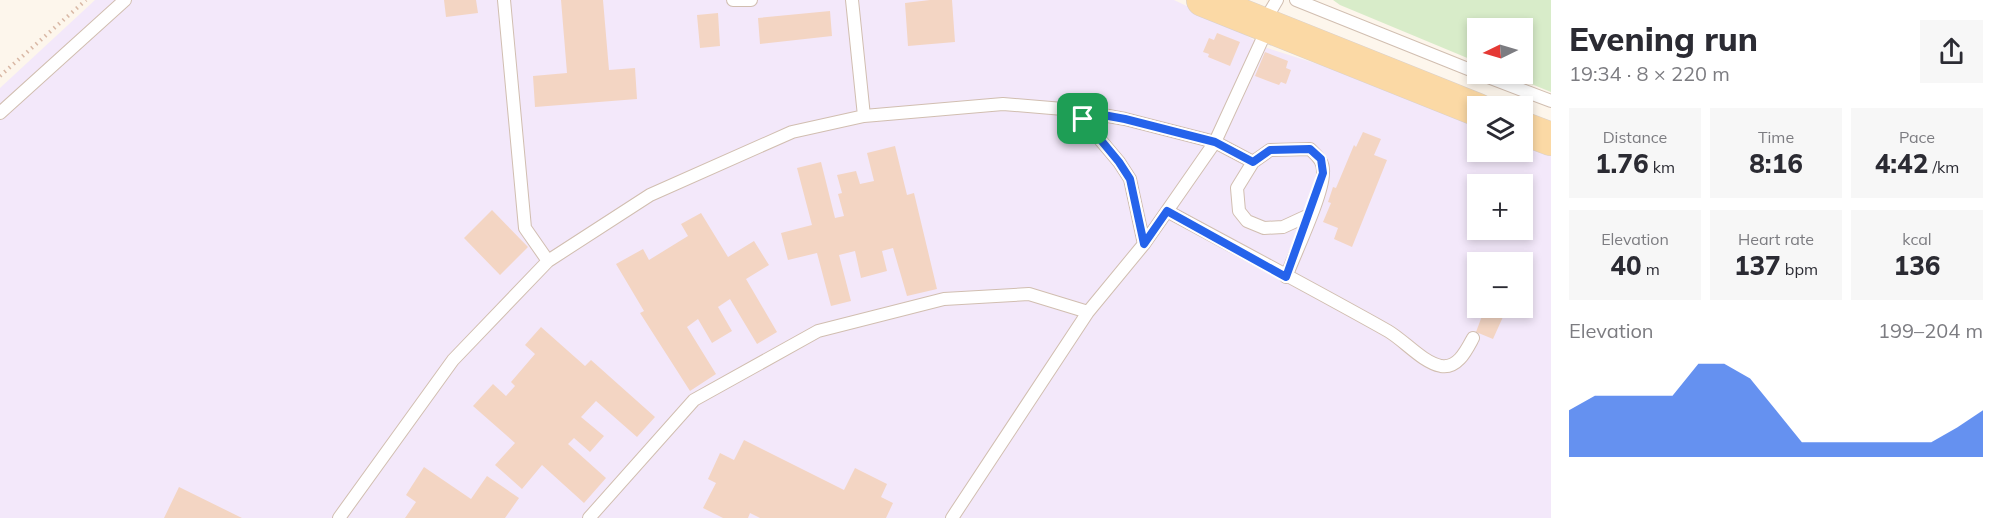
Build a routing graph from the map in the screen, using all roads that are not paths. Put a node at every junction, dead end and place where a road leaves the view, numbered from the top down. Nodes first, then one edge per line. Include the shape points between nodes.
1 (125, 0) edge
2 (504, 0) edge
3 (734, 0) edge
4 (751, 0) edge
5 (852, 0) edge
6 (1203, 0) edge
7 (1296, 0) edge
8 (1269, 17) edge
9 (1467, 68) edge
10 (1507, 84) edge
11 (1551, 101) edge
12 (1467, 105) edge
13 (1076, 110) junction
14 (0, 113) edge
15 (864, 116) junction
16 (1533, 132) edge
17 (1551, 139) edge
18 (1215, 142) junction
19 (1253, 162) junction
20 (1167, 211) junction
21 (1310, 215) junction
22 (1144, 244) junction
23 (548, 261) junction
24 (1286, 277) junction
25 (1088, 312) junction
26 (1473, 338) dead end
27 (339, 518) edge
28 (589, 518) edge
29 (952, 518) edge

1 - 14 lane
2 - 23 lane via 525,228
3 - 4 lane
5 - 15 lane
6 - 8 main road
7 - 9 lane
8 - 12 main road
8 - 18 lane
10 - 11 lane
13 - 15 lane via 1003,104
13 - 18 lane
13 - 22 lane via 1130,179
15 - 23 lane via 792,132 650,195
16 - 17 main road
18 - 19 lane
18 - 20 lane
19 - 21 lane via 1237,188 1239,211 1247,221 1264,228 1282,227
19 - 21 lane via 1270,150 1310,149 1321,159 1323,173
20 - 22 lane
20 - 24 lane
21 - 24 lane
22 - 25 lane
23 - 27 lane via 453,360
24 - 26 lane via 1443,366 1451,366 1465,354
25 - 28 lane via 1029,294 944,299 818,331 694,400
25 - 29 lane

